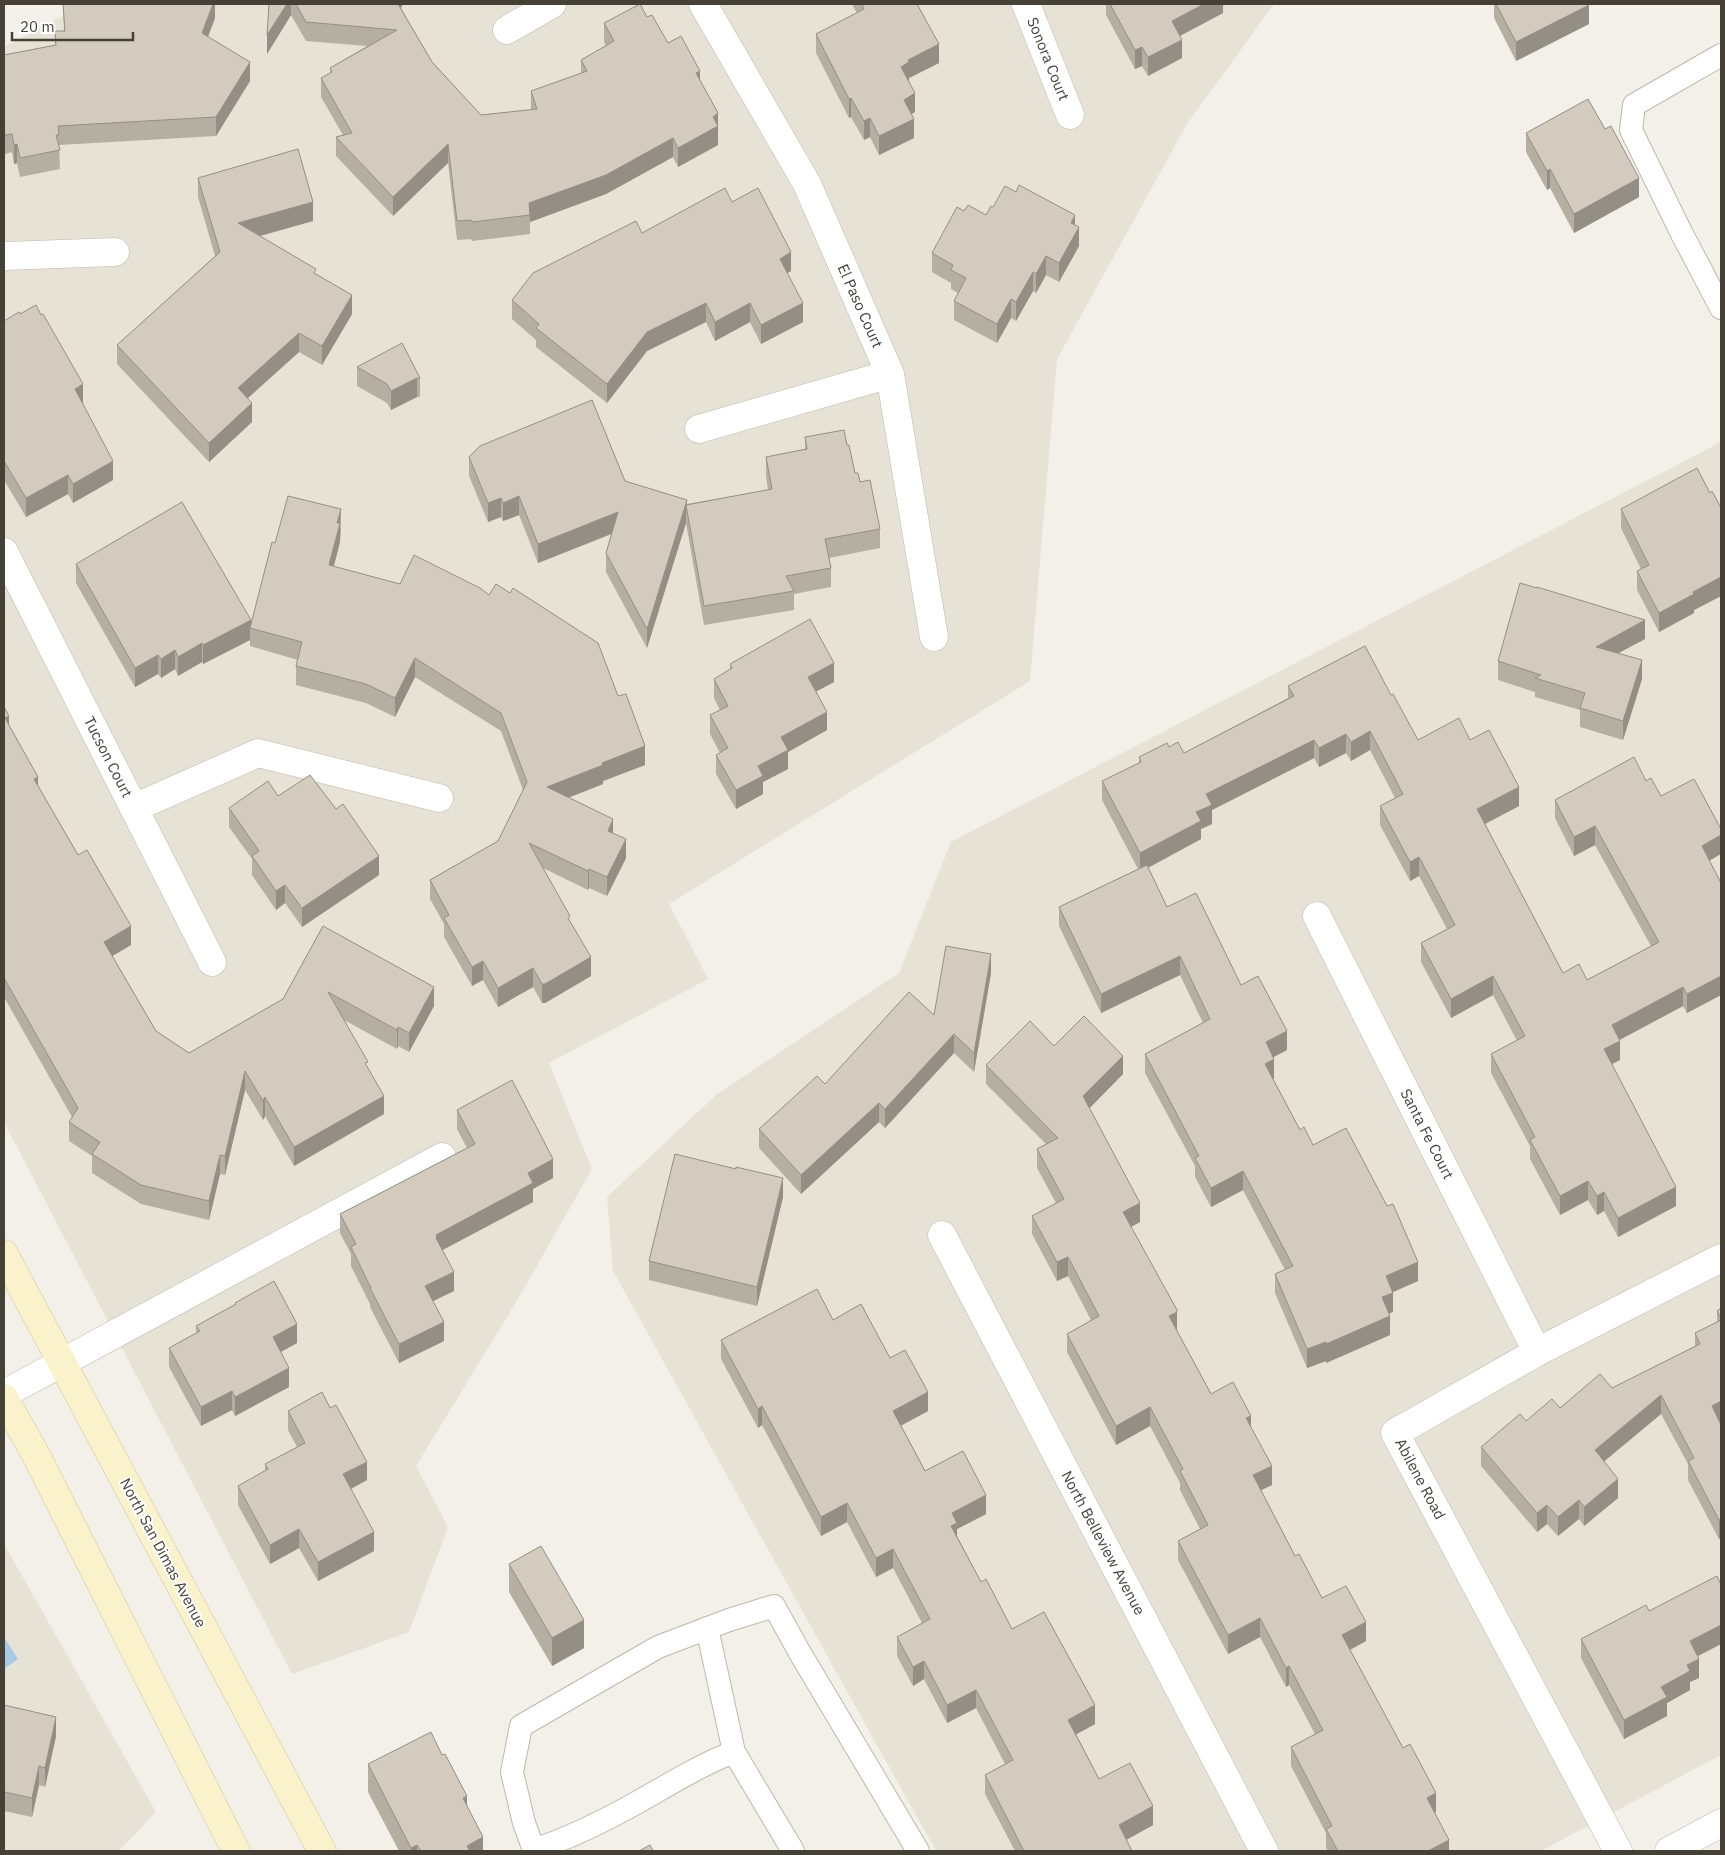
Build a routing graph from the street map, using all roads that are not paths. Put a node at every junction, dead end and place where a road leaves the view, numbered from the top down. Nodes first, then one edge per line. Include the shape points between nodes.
1 (552, 4) edge
2 (703, 4) edge
3 (1026, 4) edge
4 (507, 30) dead end
5 (1721, 56) edge
6 (1070, 114) dead end
7 (115, 252) dead end
8 (4, 256) edge
9 (1721, 308) edge
10 (890, 374) junction
11 (699, 430) dead end
12 (4, 552) edge
13 (934, 637) dead end
14 (439, 798) dead end
15 (134, 808) junction
16 (1317, 916) dead end
17 (212, 962) dead end
18 (442, 1158) dead end
19 (942, 1235) dead end
20 (4, 1254) edge
21 (1721, 1258) edge
22 (1537, 1352) junction
23 (61, 1363) junction
24 (4, 1394) edge
25 (4, 1398) edge
26 (707, 1628) junction
27 (734, 1752) junction
28 (1721, 1823) edge
29 (236, 1851) edge
30 (322, 1851) edge
31 (793, 1851) edge
32 (918, 1851) edge
33 (1264, 1851) edge
34 (1618, 1851) edge
35 (1669, 1851) edge

1 - 4 street
2 - 10 street, El Paso Court via 807,184
3 - 6 street, Sonora Court
5 - 9 lane via 1634,105 1631,130
7 - 8 street
10 - 11 street
10 - 13 street, El Paso Court
12 - 15 street, Tucson Court
14 - 15 street via 258,753
15 - 17 street, Tucson Court
16 - 22 street, Santa Fe Court
18 - 23 street
19 - 33 street, North Belleview Avenue
20 - 23 main road, North San Dimas Avenue
21 - 22 street, Abilene Road
22 - 34 street, Abilene Road via 1395,1433
23 - 24 street
23 - 30 main road, North San Dimas Avenue
25 - 29 main road
26 - 27 lane
26 - 27 lane via 658,1647 521,1726 512,1772 534,1850 564,1840 708,1762
26 - 32 lane via 774,1606
27 - 31 lane
28 - 35 street

